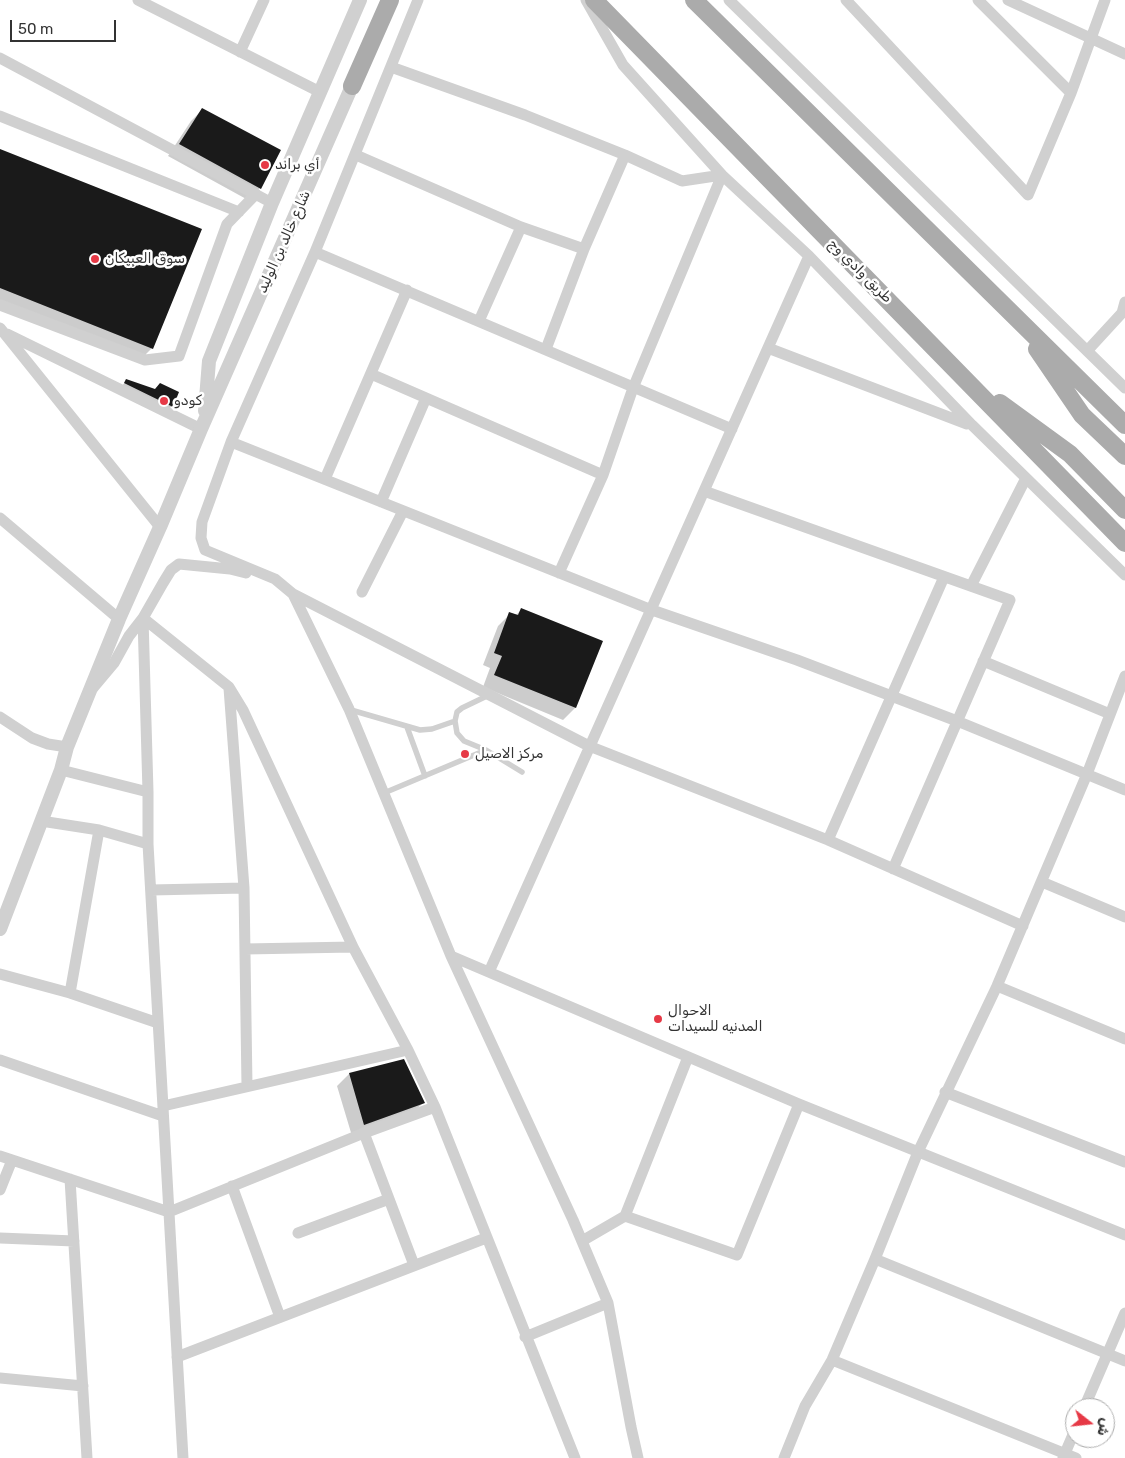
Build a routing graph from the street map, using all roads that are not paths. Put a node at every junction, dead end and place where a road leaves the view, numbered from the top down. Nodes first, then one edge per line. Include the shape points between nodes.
1 (138, 0) edge
2 (264, 0) edge
3 (360, 0) edge
4 (390, 0) edge
5 (418, 0) edge
6 (586, 0) edge
7 (594, 0) edge
8 (694, 0) edge
9 (729, 0) edge
10 (846, 0) edge
11 (978, 0) edge
12 (1008, 0) edge
13 (1105, 0) edge
14 (1025, 4) edge
15 (1091, 38) junction
16 (240, 52) junction
17 (1125, 54) edge
18 (0, 58) edge
19 (391, 67) junction
20 (352, 86) joint
21 (320, 92) junction
22 (1071, 93) junction
23 (0, 116) edge
24 (356, 155) junction
25 (625, 156) junction
26 (722, 175) junction
27 (256, 194) junction
28 (272, 203) junction
29 (239, 212) junction
30 (521, 227) junction
31 (584, 249) junction
32 (315, 252) junction
33 (809, 256) junction
34 (407, 290) junction
35 (1125, 302) edge
36 (0, 305) edge
37 (1014, 316) junction
38 (479, 320) junction
39 (2, 330) edge
40 (768, 348) junction
41 (546, 349) junction
42 (1087, 351) junction
43 (960, 372) junction
44 (371, 374) junction
45 (633, 388) junction
46 (1125, 388) edge
47 (426, 398) junction
48 (1125, 425) edge
49 (203, 426) junction
50 (972, 426) junction
51 (732, 429) junction
52 (231, 442) junction
53 (1125, 456) edge
54 (603, 476) junction
55 (1026, 478) junction
56 (325, 480) junction
57 (704, 491) junction
58 (381, 502) junction
59 (1125, 510) edge
60 (403, 511) junction
61 (0, 518) edge
62 (160, 527) junction
63 (1125, 543) edge
64 (559, 573) junction
65 (1125, 575) edge
66 (944, 577) junction
67 (275, 579) junction
68 (971, 586) junction
69 (362, 592) dead end
70 (293, 594) junction
71 (652, 610) junction
72 (143, 618) junction
73 (119, 619) junction
74 (983, 661) junction
75 (1125, 676) edge
76 (229, 687) junction
77 (89, 693) junction
78 (489, 695) junction
79 (892, 696) junction
80 (349, 709) junction
81 (1110, 714) junction
82 (0, 717) edge
83 (454, 721) junction
84 (957, 721) junction
85 (407, 727) junction
86 (589, 746) junction
87 (67, 747) junction
88 (486, 750) junction
89 (61, 770) junction
90 (522, 772) dead end
91 (1087, 774) junction
92 (425, 776) junction
93 (1125, 790) edge
94 (148, 792) junction
95 (384, 793) junction
96 (41, 822) junction
97 (100, 830) junction
98 (828, 840) junction
99 (148, 844) junction
100 (893, 869) junction
101 (1042, 882) junction
102 (244, 888) junction
103 (151, 890) junction
104 (1125, 917) edge
105 (1023, 926) junction
106 (0, 929) edge
107 (353, 947) junction
108 (245, 949) junction
109 (451, 956) junction
110 (490, 972) junction
111 (0, 974) edge
112 (997, 986) junction
113 (70, 993) junction
114 (158, 1023) junction
115 (1125, 1039) edge
116 (408, 1050) junction
117 (688, 1057) junction
118 (0, 1060) edge
119 (247, 1086) junction
120 (945, 1092) junction
121 (799, 1104) junction
122 (434, 1107) junction
123 (163, 1111) junction
124 (364, 1133) junction
125 (918, 1152) junction
126 (0, 1156) edge
127 (12, 1160) junction
128 (1125, 1162) edge
129 (70, 1179) junction
130 (232, 1186) junction
131 (0, 1190) edge
132 (389, 1199) junction
133 (169, 1212) junction
134 (625, 1216) junction
135 (298, 1234) dead end
136 (1125, 1235) edge
137 (0, 1238) edge
138 (486, 1238) junction
139 (74, 1241) junction
140 (582, 1241) junction
141 (875, 1259) junction
142 (414, 1266) junction
143 (608, 1303) junction
144 (1125, 1313) edge
145 (280, 1317) junction
146 (525, 1336) junction
147 (1108, 1354) junction
148 (177, 1357) junction
149 (832, 1360) junction
150 (1125, 1361) edge
151 (0, 1378) edge
152 (83, 1386) junction
153 (1088, 1398) edge
154 (1068, 1456) edge
155 (786, 1457) edge
156 (87, 1458) edge
157 (183, 1458) edge
158 (575, 1458) edge
159 (638, 1458) edge

1 - 16 street
2 - 16 street
3 - 21 street
4 - 20 main road, شارع خالد بن الوليد
5 - 19 street
6 - 26 street via 623,65
7 - 43 main road, طريق وادي وج
8 - 37 main road
9 - 42 street
10 - 22 street via 1028,195
11 - 22 street
12 - 14 street
13 - 15 street
14 - 15 street
15 - 17 street
15 - 22 street
16 - 21 street
18 - 27 street
19 - 24 street
19 - 25 street via 525,115
20 - 49 street, شارع خالد بن الوليد
21 - 28 street
23 - 29 street
24 - 30 street
24 - 32 street
25 - 26 street via 682,181
25 - 31 street
26 - 33 street
26 - 45 street
27 - 28 street
27 - 29 street
28 - 49 street via 209,361
29 - 36 street via 228,224 179,356 145,360
30 - 31 street
30 - 38 street
31 - 41 street
32 - 34 street
32 - 52 street
33 - 40 street
33 - 50 street
34 - 38 street
34 - 44 street
35 - 42 street via 1122,313
37 - 48 main road
37 - 53 main road via 1082,415
38 - 41 street
39 - 49 street
39 - 62 street
40 - 50 street
40 - 51 street
41 - 45 street
42 - 46 street
43 - 59 main road via 1070,454
43 - 63 main road, طريق وادي وج
44 - 47 street
44 - 56 street
45 - 51 street
45 - 54 street
47 - 54 street
47 - 58 street
49 - 62 street, شارع خالد بن الوليد
50 - 55 street
51 - 57 street
52 - 56 street
52 - 67 street via 202,522 205,550
54 - 64 street
55 - 65 street
55 - 68 street
56 - 58 street
57 - 66 street
57 - 71 street
58 - 60 street
60 - 64 street
60 - 69 street
61 - 73 street
62 - 73 street, شارع خالد بن الوليد
64 - 71 street
66 - 68 street
66 - 79 street
67 - 70 street
67 - 72 street via 230,569 179,564 167,577
68 - 74 street via 1010,600
70 - 78 street
70 - 80 street
71 - 79 street
71 - 86 street
72 - 76 street
72 - 77 street via 114,664
72 - 94 street
73 - 77 street, شارع خالد بن الوليد
74 - 81 street
74 - 84 street
75 - 81 street
76 - 102 street
76 - 107 street via 243,710
77 - 87 street, شارع خالد بن الوليد
78 - 83 lane via 462,708
78 - 86 street
79 - 84 street
79 - 98 street
80 - 85 lane
80 - 95 street
81 - 91 street
82 - 87 street via 32,738
83 - 85 lane via 432,729
83 - 88 lane via 456,733 464,741
84 - 91 street
84 - 100 street
85 - 92 lane
86 - 98 street
86 - 110 street
87 - 89 street, شارع خالد بن الوليد
88 - 90 lane
88 - 92 lane
89 - 94 street
89 - 96 street, شارع خالد بن الوليد
91 - 93 street
91 - 101 street
92 - 95 lane
94 - 99 street
95 - 109 street
96 - 97 street
96 - 106 street, شارع خالد بن الوليد
97 - 99 street
97 - 113 street
98 - 100 street
99 - 103 street
100 - 105 street
101 - 104 street
101 - 105 street
102 - 103 street
102 - 108 street
103 - 114 street
105 - 112 street
107 - 108 street
107 - 116 street
108 - 119 street
109 - 110 street
109 - 140 street
110 - 117 street
111 - 113 street
112 - 115 street
112 - 120 street
113 - 114 street
114 - 123 street
116 - 119 street
116 - 122 street
117 - 121 street
117 - 134 street
118 - 123 street
119 - 123 street
120 - 125 street
120 - 128 street
121 - 125 street
121 - 134 street via 737,1255
122 - 124 street
122 - 138 street
123 - 133 street
124 - 130 street
124 - 132 street
125 - 136 street
125 - 141 street
126 - 127 street
127 - 129 street
127 - 131 street
129 - 133 street
129 - 139 street
130 - 133 street
130 - 145 street
132 - 135 street
132 - 142 street
133 - 148 street
134 - 140 street
137 - 139 street
138 - 142 street
138 - 146 street
139 - 152 street
140 - 143 street
141 - 147 street
141 - 149 street
142 - 145 street
143 - 146 street
143 - 159 street
144 - 147 street
145 - 148 street
146 - 158 street
147 - 150 street
147 - 153 street
148 - 157 street
149 - 154 street
149 - 155 street via 805,1406
151 - 152 street
152 - 156 street

